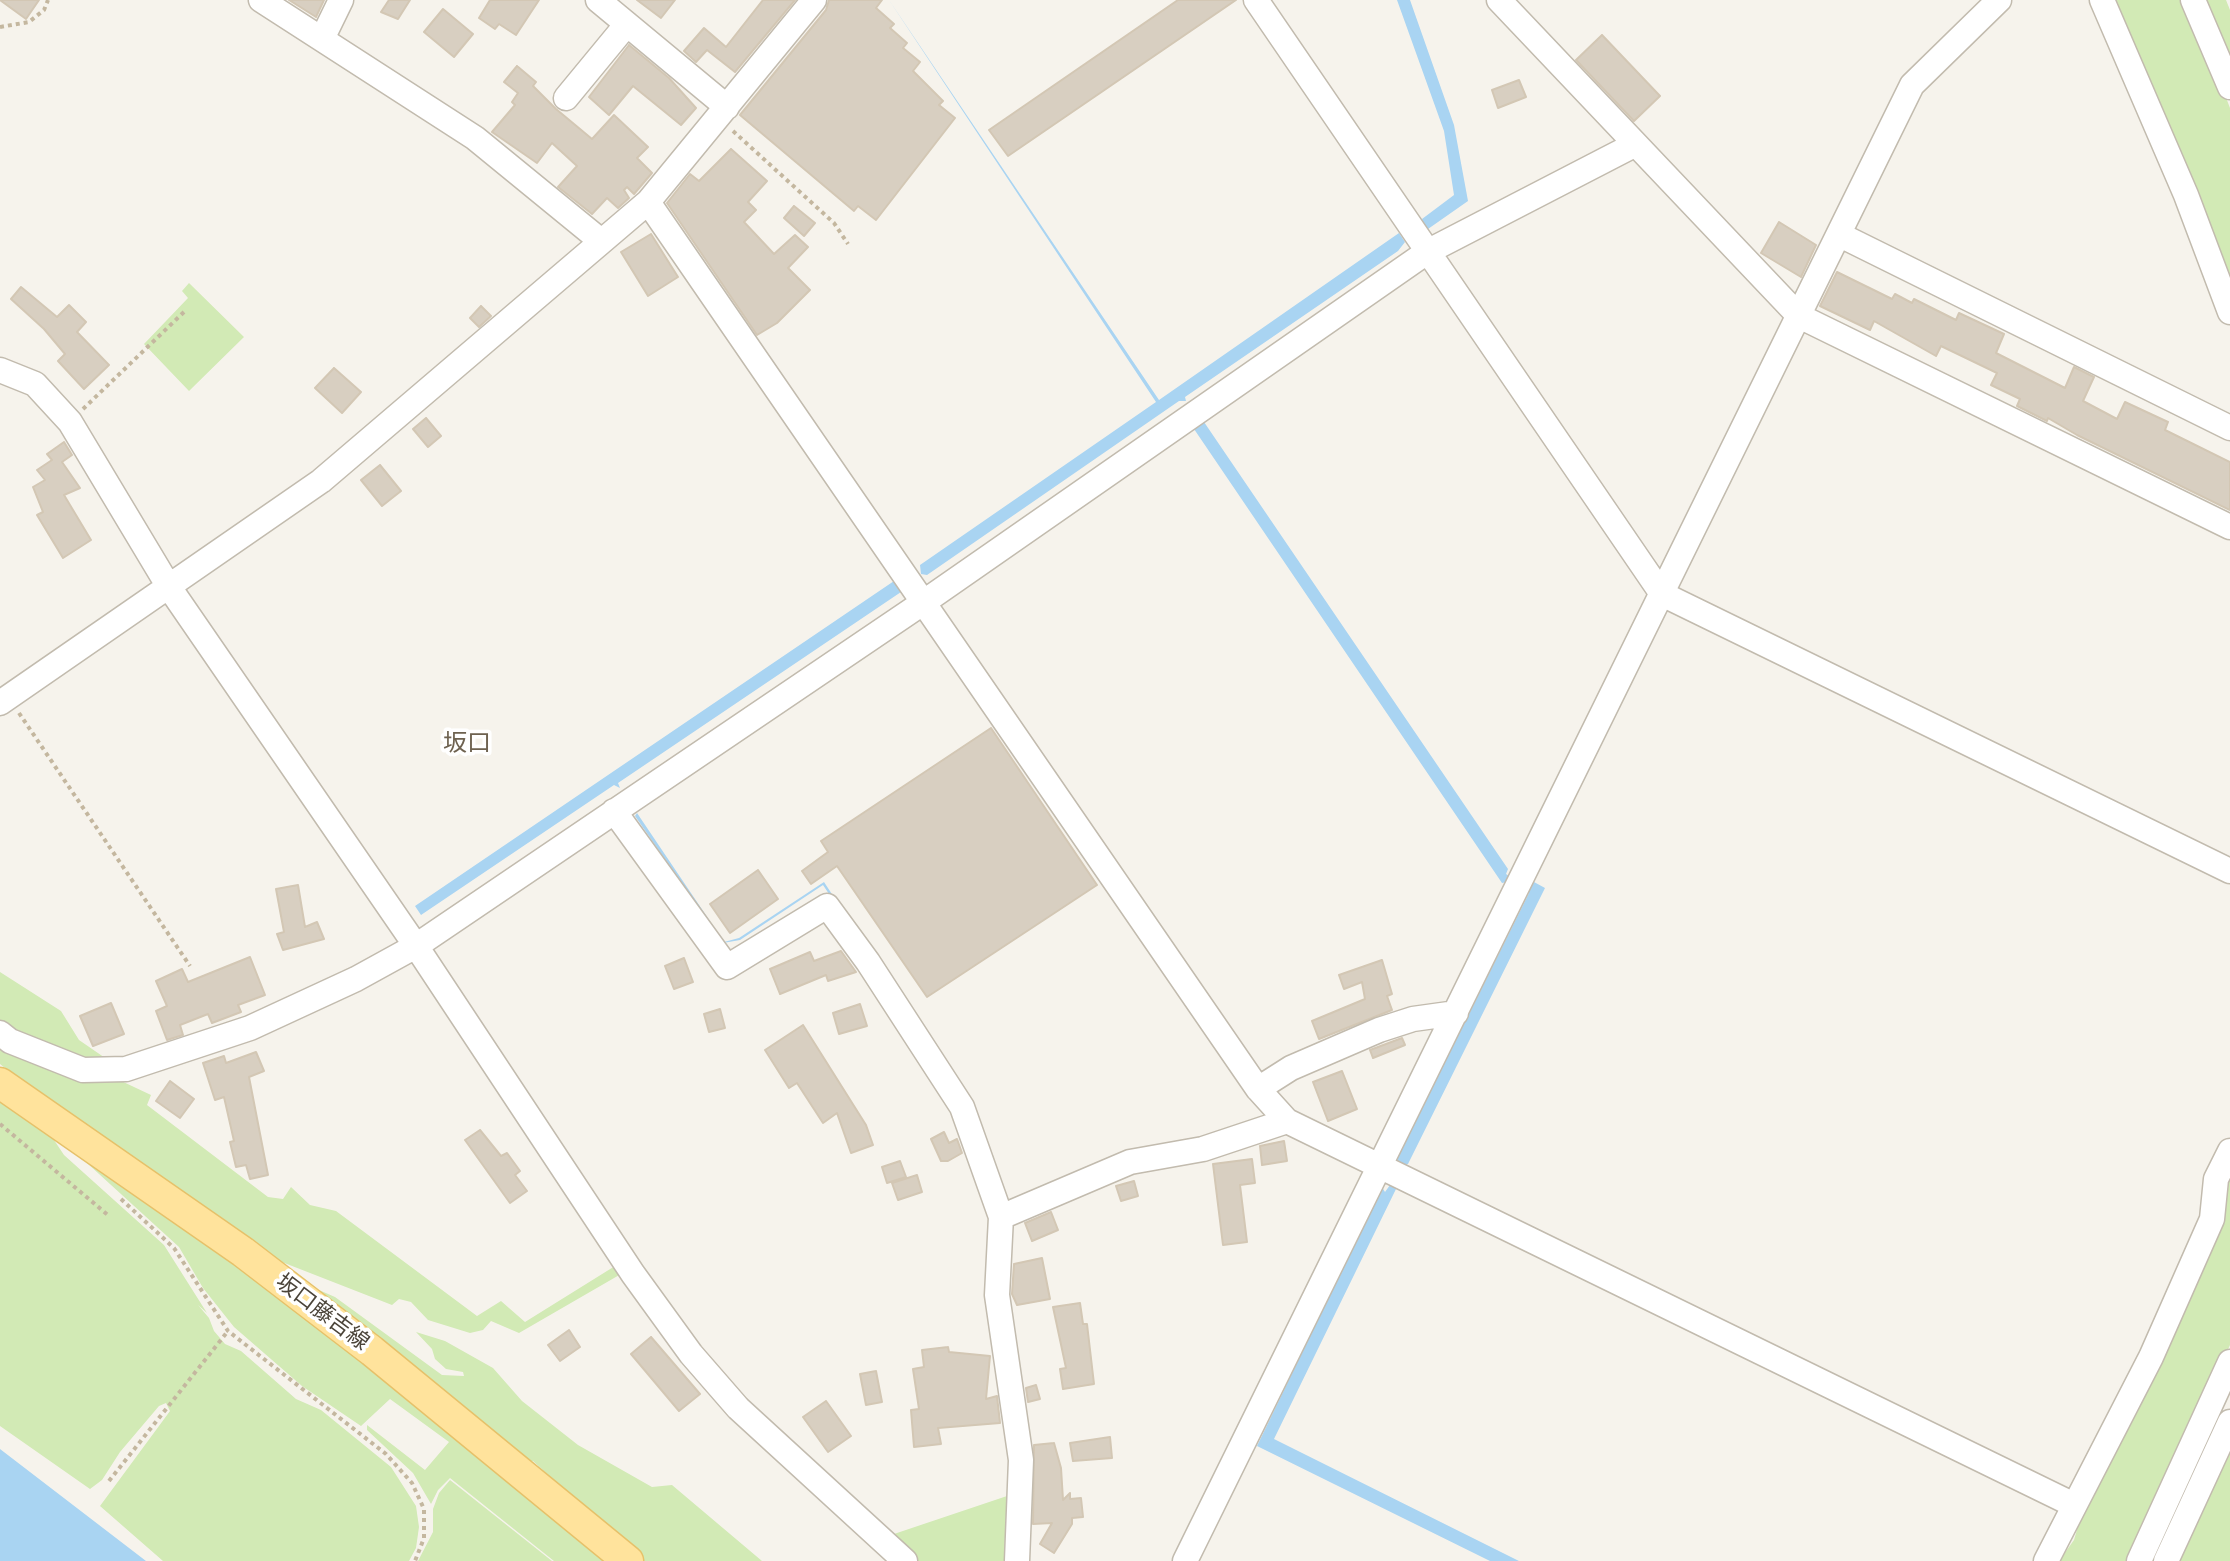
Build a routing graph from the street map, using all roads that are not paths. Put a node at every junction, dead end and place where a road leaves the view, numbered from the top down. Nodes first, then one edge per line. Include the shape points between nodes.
1 (261, 0) edge
2 (341, 0) edge
3 (598, 0) edge
4 (814, 0) edge
5 (1256, 0) edge
6 (1499, 0) edge
7 (1999, 0) edge
8 (2102, 0) edge
9 (2193, 0) edge
10 (627, 24) junction
11 (322, 39) junction
12 (2230, 87) edge
13 (566, 98) dead end
14 (723, 113) junction
15 (1634, 145) junction
16 (648, 202) junction
17 (1840, 235) junction
18 (601, 241) junction
19 (1427, 252) junction
20 (2230, 312) edge
21 (1799, 316) junction
22 (0, 370) edge
23 (2230, 428) edge
24 (2230, 527) edge
25 (169, 587) junction
26 (1662, 594) junction
27 (924, 602) junction
28 (4, 700) edge
29 (614, 811) junction
30 (2230, 871) edge
31 (416, 946) junction
32 (1456, 1013) junction
33 (0, 1033) edge
34 (0, 1083) edge
35 (1258, 1089) junction
36 (1287, 1121) junction
37 (2230, 1151) edge
38 (1379, 1168) junction
39 (1001, 1217) junction
40 (2230, 1362) edge
41 (2230, 1422) edge
42 (2074, 1505) junction
43 (628, 1561) edge
44 (905, 1561) edge
45 (1017, 1561) edge
46 (1185, 1561) edge
47 (2046, 1561) edge
48 (2139, 1561) edge
49 (2166, 1561) edge

1 - 11 street
2 - 11 street
3 - 10 street
4 - 14 street
5 - 19 street
6 - 15 street
7 - 17 street via 1912,85
8 - 20 street
9 - 12 street
10 - 13 street
10 - 14 street
11 - 18 street via 475,138
14 - 16 street
15 - 19 street
15 - 21 street
16 - 18 street
16 - 27 street
17 - 21 street
17 - 23 street
18 - 25 street via 321,481
19 - 26 street
19 - 27 street
21 - 24 street
21 - 26 street
22 - 25 street via 35,384 70,422
25 - 28 street
25 - 31 street
26 - 30 street
26 - 32 street
27 - 29 street
27 - 35 street
29 - 31 street
29 - 39 street via 727,967 827,906 962,1107
31 - 33 street via 250,1028 126,1069 83,1070
31 - 44 street via 691,1354 738,1408
32 - 35 street via 1379,1030 1291,1068
32 - 38 street
34 - 43 main road, 坂口藤吉線 via 255,1261
35 - 36 street
36 - 38 street
36 - 39 street via 1203,1149 1130,1162
37 - 42 street via 2216,1179 2212,1219 2194,1260 2151,1357
38 - 42 street
38 - 46 street
39 - 45 street via 997,1295 1021,1460
40 - 48 street
41 - 49 street
42 - 47 street

